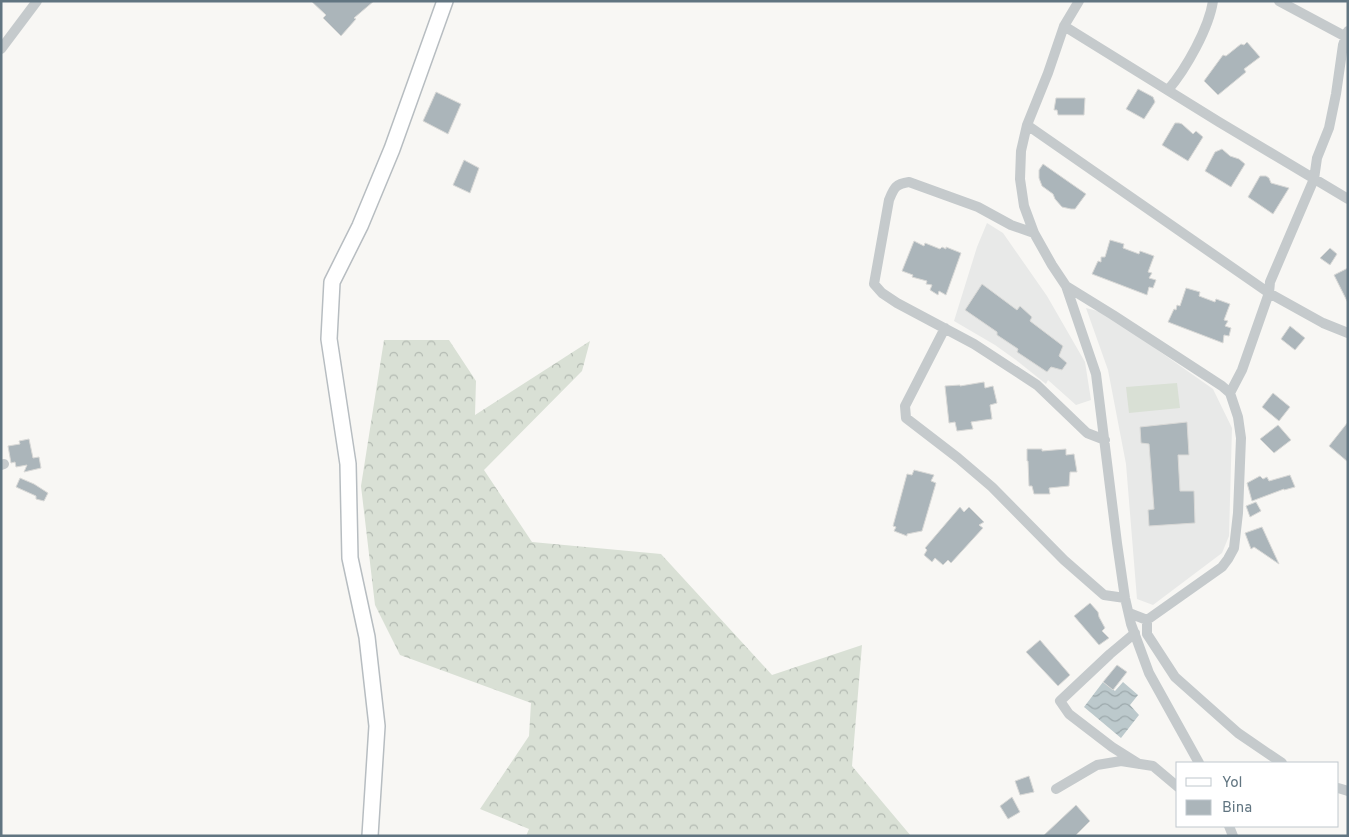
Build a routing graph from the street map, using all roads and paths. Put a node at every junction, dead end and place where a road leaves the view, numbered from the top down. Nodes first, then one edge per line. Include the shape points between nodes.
1 (37, 1) edge
2 (445, 1) edge
3 (1079, 1) edge
4 (1213, 1) edge
5 (1279, 1) edge
6 (1064, 26) junction
7 (1347, 35) edge
8 (1, 49) edge
9 (1168, 90) junction
10 (1027, 125) junction
11 (1314, 179) junction
12 (1348, 199) edge
13 (1034, 233) junction
14 (1066, 286) junction
15 (1269, 294) junction
16 (945, 328) junction
17 (1348, 333) edge
18 (1230, 393) junction
19 (1105, 440) junction
20 (1125, 598) junction
21 (1129, 613) junction
22 (1147, 620) junction
23 (1135, 633) junction
24 (1198, 762) edge
25 (1281, 762) edge
26 (1139, 764) junction
27 (1176, 785) edge
28 (1056, 788) dead end
29 (370, 836) edge

1 - 8 street
2 - 29 street via 392,149 332,282 329,339 348,464 350,558 368,637 377,726
3 - 6 street
4 - 9 street via 1211,14 1194,49
5 - 7 street
6 - 9 street
6 - 10 street
7 - 11 street via 1329,128 1317,158
9 - 11 street
10 - 13 street via 1021,151 1020,179 1024,206
10 - 15 street
11 - 12 street
11 - 15 street via 1270,282
13 - 14 street
13 - 16 street via 978,207 909,182 894,188 874,284 882,294
14 - 18 street
14 - 19 street via 1096,374
15 - 17 street via 1323,324
15 - 18 street via 1242,370
16 - 19 street via 1037,385 1087,432
16 - 20 street via 904,406 906,418 992,488 1104,595
18 - 22 street via 1241,438 1234,548 1222,567
19 - 20 street
20 - 21 street
21 - 22 street
21 - 23 street
22 - 25 street via 1147,634 1175,677 1238,733
23 - 24 street via 1149,673
23 - 26 street via 1060,701 1070,714 1112,748
26 - 27 street via 1153,766
26 - 28 street via 1121,761 1097,765

